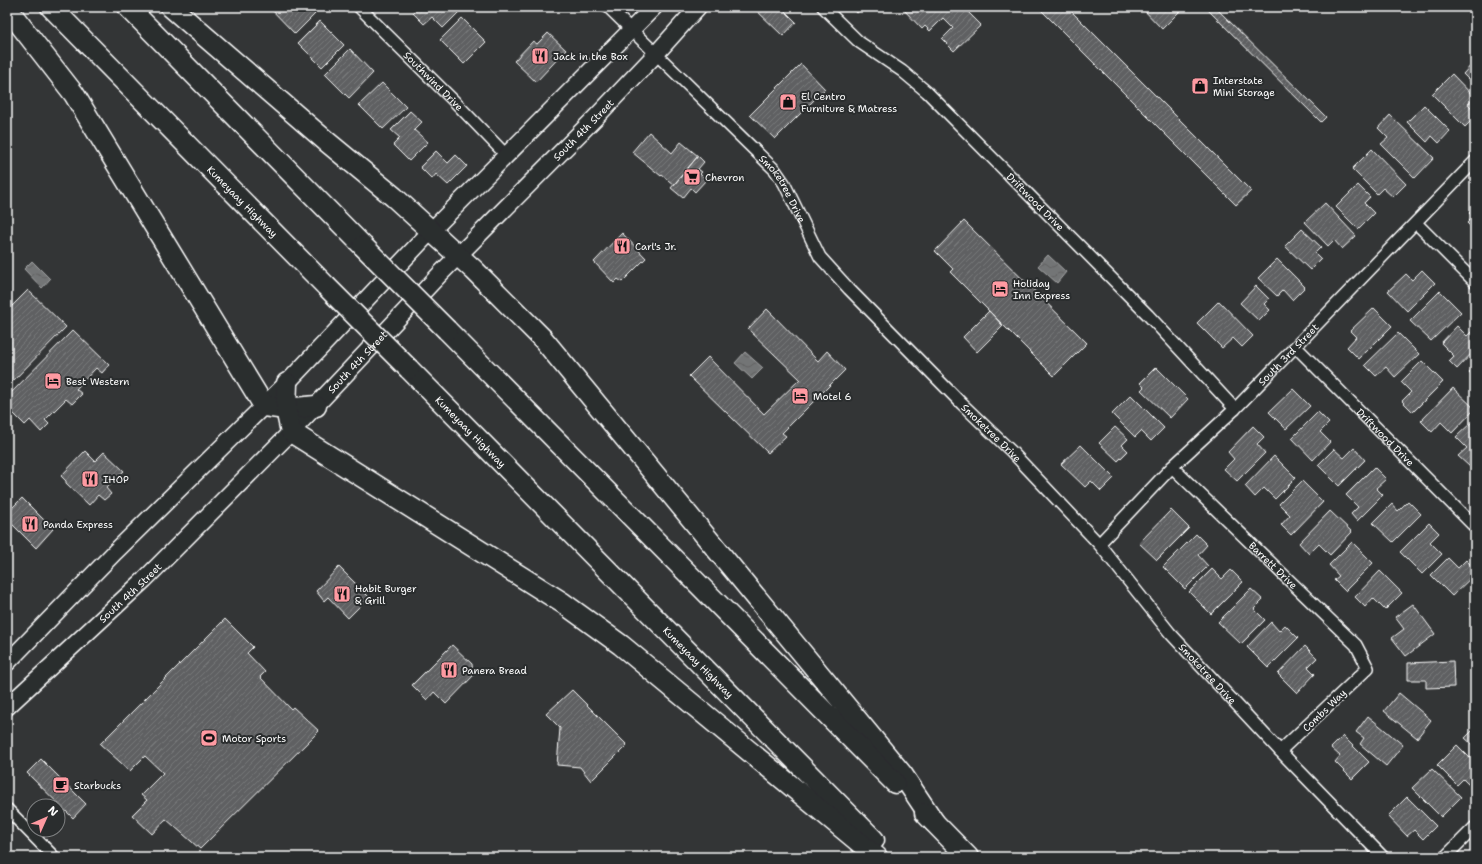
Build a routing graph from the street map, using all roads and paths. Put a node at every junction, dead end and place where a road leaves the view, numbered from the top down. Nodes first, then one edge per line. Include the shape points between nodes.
1 (51, 7) edge
2 (128, 7) edge
3 (171, 7) edge
4 (359, 7) edge
5 (608, 7) edge
6 (654, 7) edge
7 (698, 7) edge
8 (823, 7) edge
9 (7, 8) edge
10 (631, 30) junction
11 (655, 55) junction
12 (506, 155) junction
13 (1475, 162) edge
14 (1416, 223) junction
15 (431, 231) junction
16 (458, 256) junction
17 (1475, 282) edge
18 (1296, 347) junction
19 (287, 383) junction
20 (264, 406) junction
21 (316, 406) junction
22 (286, 409) junction
23 (1235, 409) junction
24 (291, 432) junction
25 (1172, 467) junction
26 (1475, 527) edge
27 (1099, 544) junction
28 (7, 662) edge
29 (1368, 668) joint
30 (7, 707) edge
31 (1280, 751) junction
32 (7, 809) edge
33 (934, 822) junction
34 (1474, 829) edge
35 (54, 857) edge
36 (877, 857) edge
37 (891, 857) edge
38 (968, 857) edge
39 (1383, 857) edge
40 (1445, 857) edge

1 - 37 highway, Kumeyaay Highway, bridge
2 - 33 highway, bridge
3 - 15 highway
4 - 12 street, Southwind Drive
5 - 10 street, Smoketree Drive
6 - 10 main road
7 - 11 main road, South 4th Street
8 - 23 street, Driftwood Drive via 859,42 928,92 1148,315
9 - 20 highway via 74,94
10 - 11 street, Smoketree Drive
10 - 12 main road
11 - 16 main road, South 4th Street
11 - 27 street, Smoketree Drive via 775,170 784,182 820,257 855,297 1012,452
12 - 15 main road
13 - 14 street, South 3rd Street
14 - 17 street
14 - 18 street, South 3rd Street
15 - 16 highway
15 - 19 main road
16 - 21 main road, South 4th Street
16 - 33 highway via 543,339 902,774
18 - 23 street, South 3rd Street
18 - 26 street, Driftwood Drive
19 - 20 main road
19 - 22 highway
20 - 22 highway
20 - 28 main road
21 - 22 highway
21 - 24 main road, South 4th Street
22 - 24 highway
23 - 25 street, South 3rd Street
24 - 30 main road, South 4th Street via 144,580
24 - 36 highway via 570,608 621,645
25 - 27 street, South 3rd Street
25 - 29 street, Barrett Drive via 1356,645
27 - 31 street, Smoketree Drive via 1170,633
29 - 31 street, Combs Way
31 - 39 street, Smoketree Drive
32 - 35 street
33 - 38 highway
34 - 40 street

